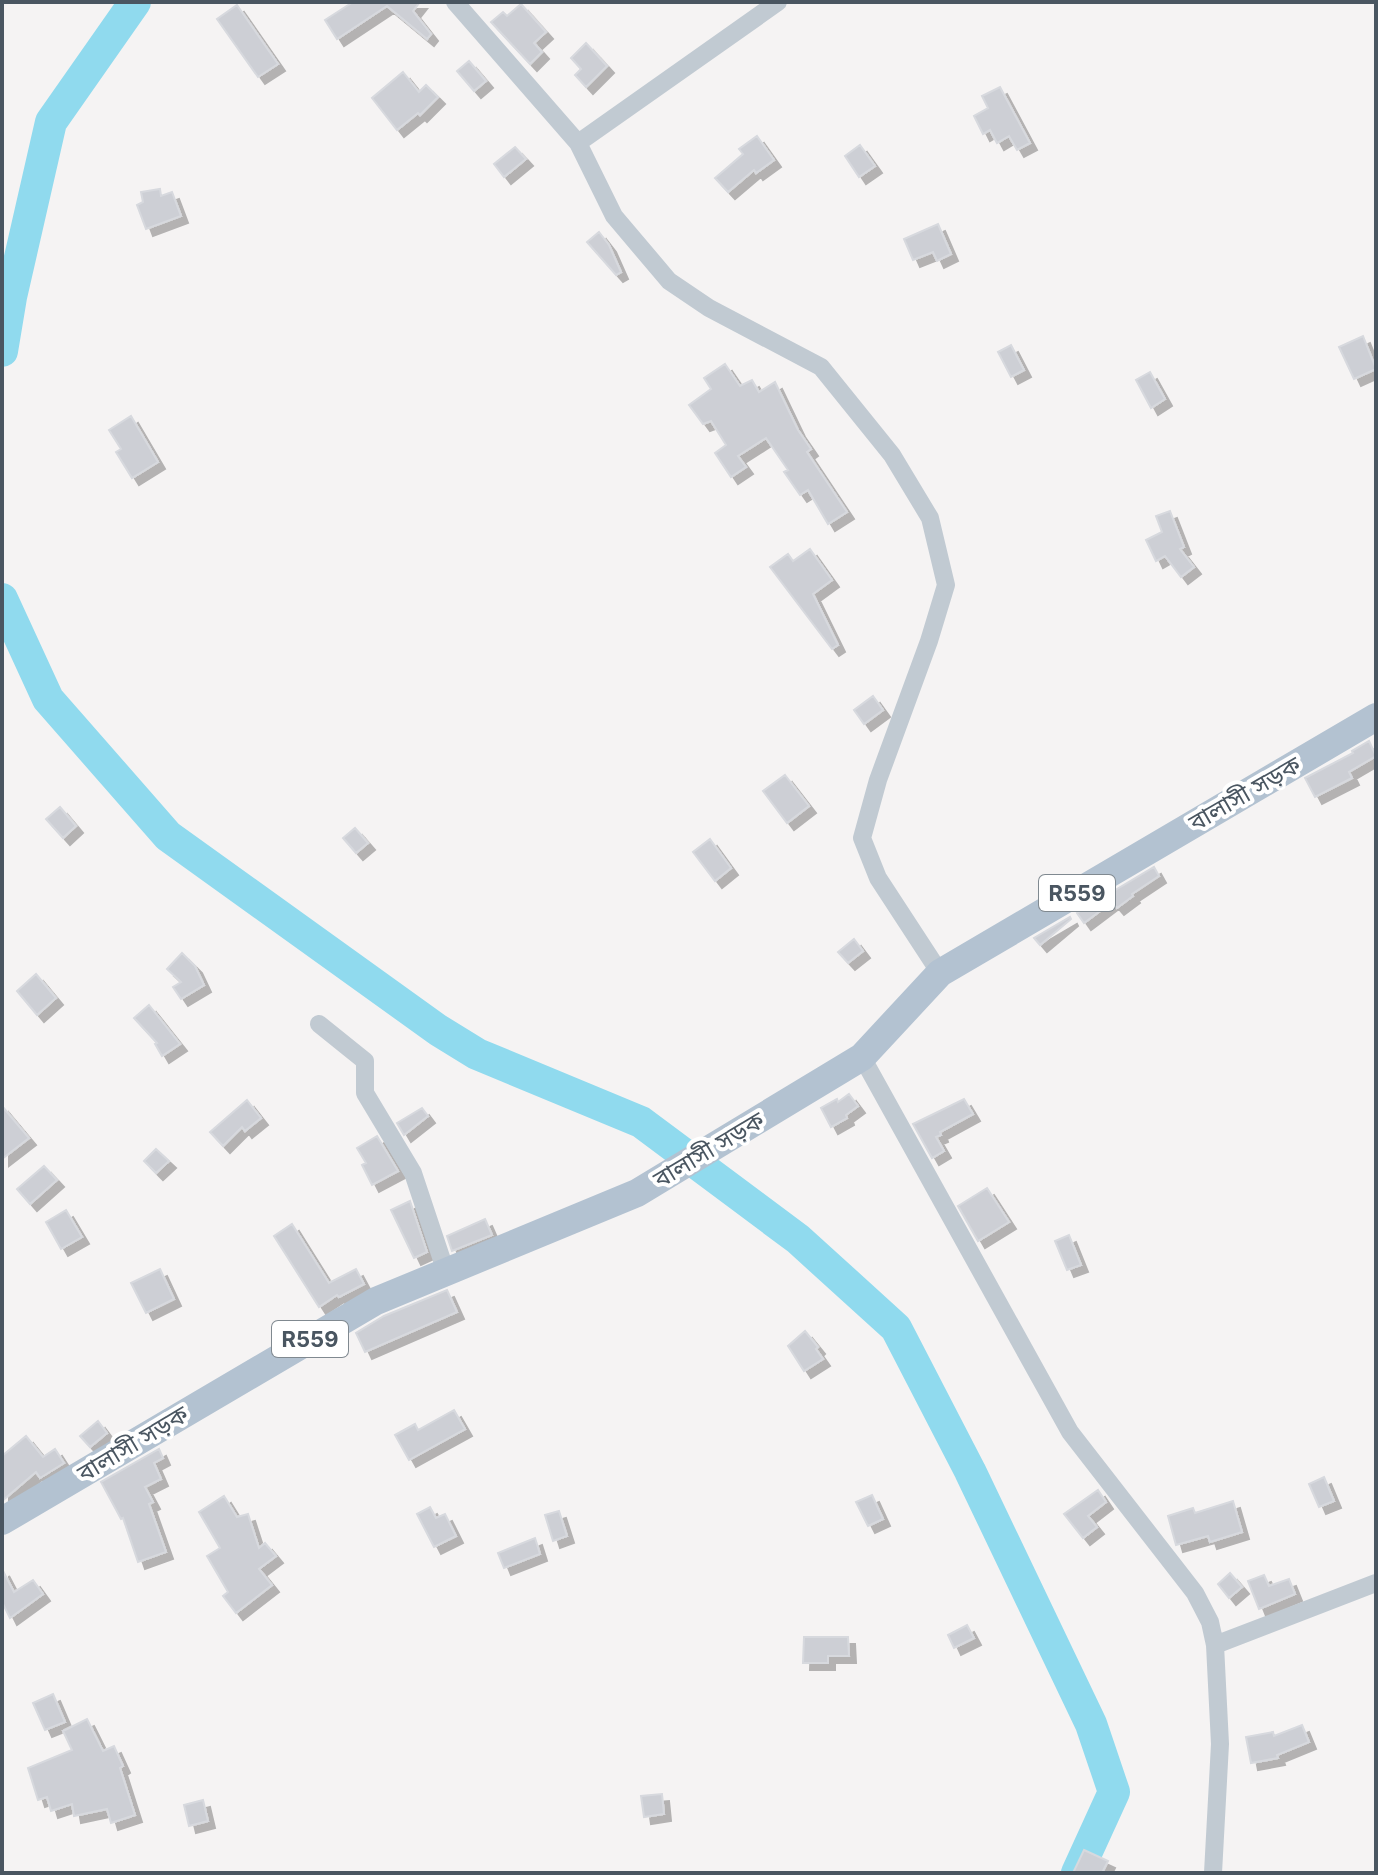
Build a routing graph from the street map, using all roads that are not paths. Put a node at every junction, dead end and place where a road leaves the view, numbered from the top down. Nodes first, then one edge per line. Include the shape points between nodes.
1 (455, 2) edge
2 (778, 2) edge
3 (578, 143) junction
4 (1376, 717) edge
5 (940, 973) junction
6 (319, 1024) dead end
7 (862, 1057) junction
8 (446, 1272) junction
9 (2, 1521) edge
10 (1376, 1583) edge
11 (1215, 1645) junction
12 (1213, 1873) edge

1 - 3 street
2 - 3 street
3 - 5 street via 614,216 669,281 821,367 892,455 930,518 946,585 862,838 878,878
4 - 5 main road, বালাসী সড়ক / R559
5 - 7 main road, বালাসী সড়ক / R559
6 - 8 street via 365,1061 365,1093 413,1173
7 - 8 main road, বালাসী সড়ক / R559 via 637,1193
7 - 11 street via 1070,1432 1195,1593
8 - 9 main road, বালাসী সড়ক / R559 via 376,1301
10 - 11 street
11 - 12 street via 1220,1744

